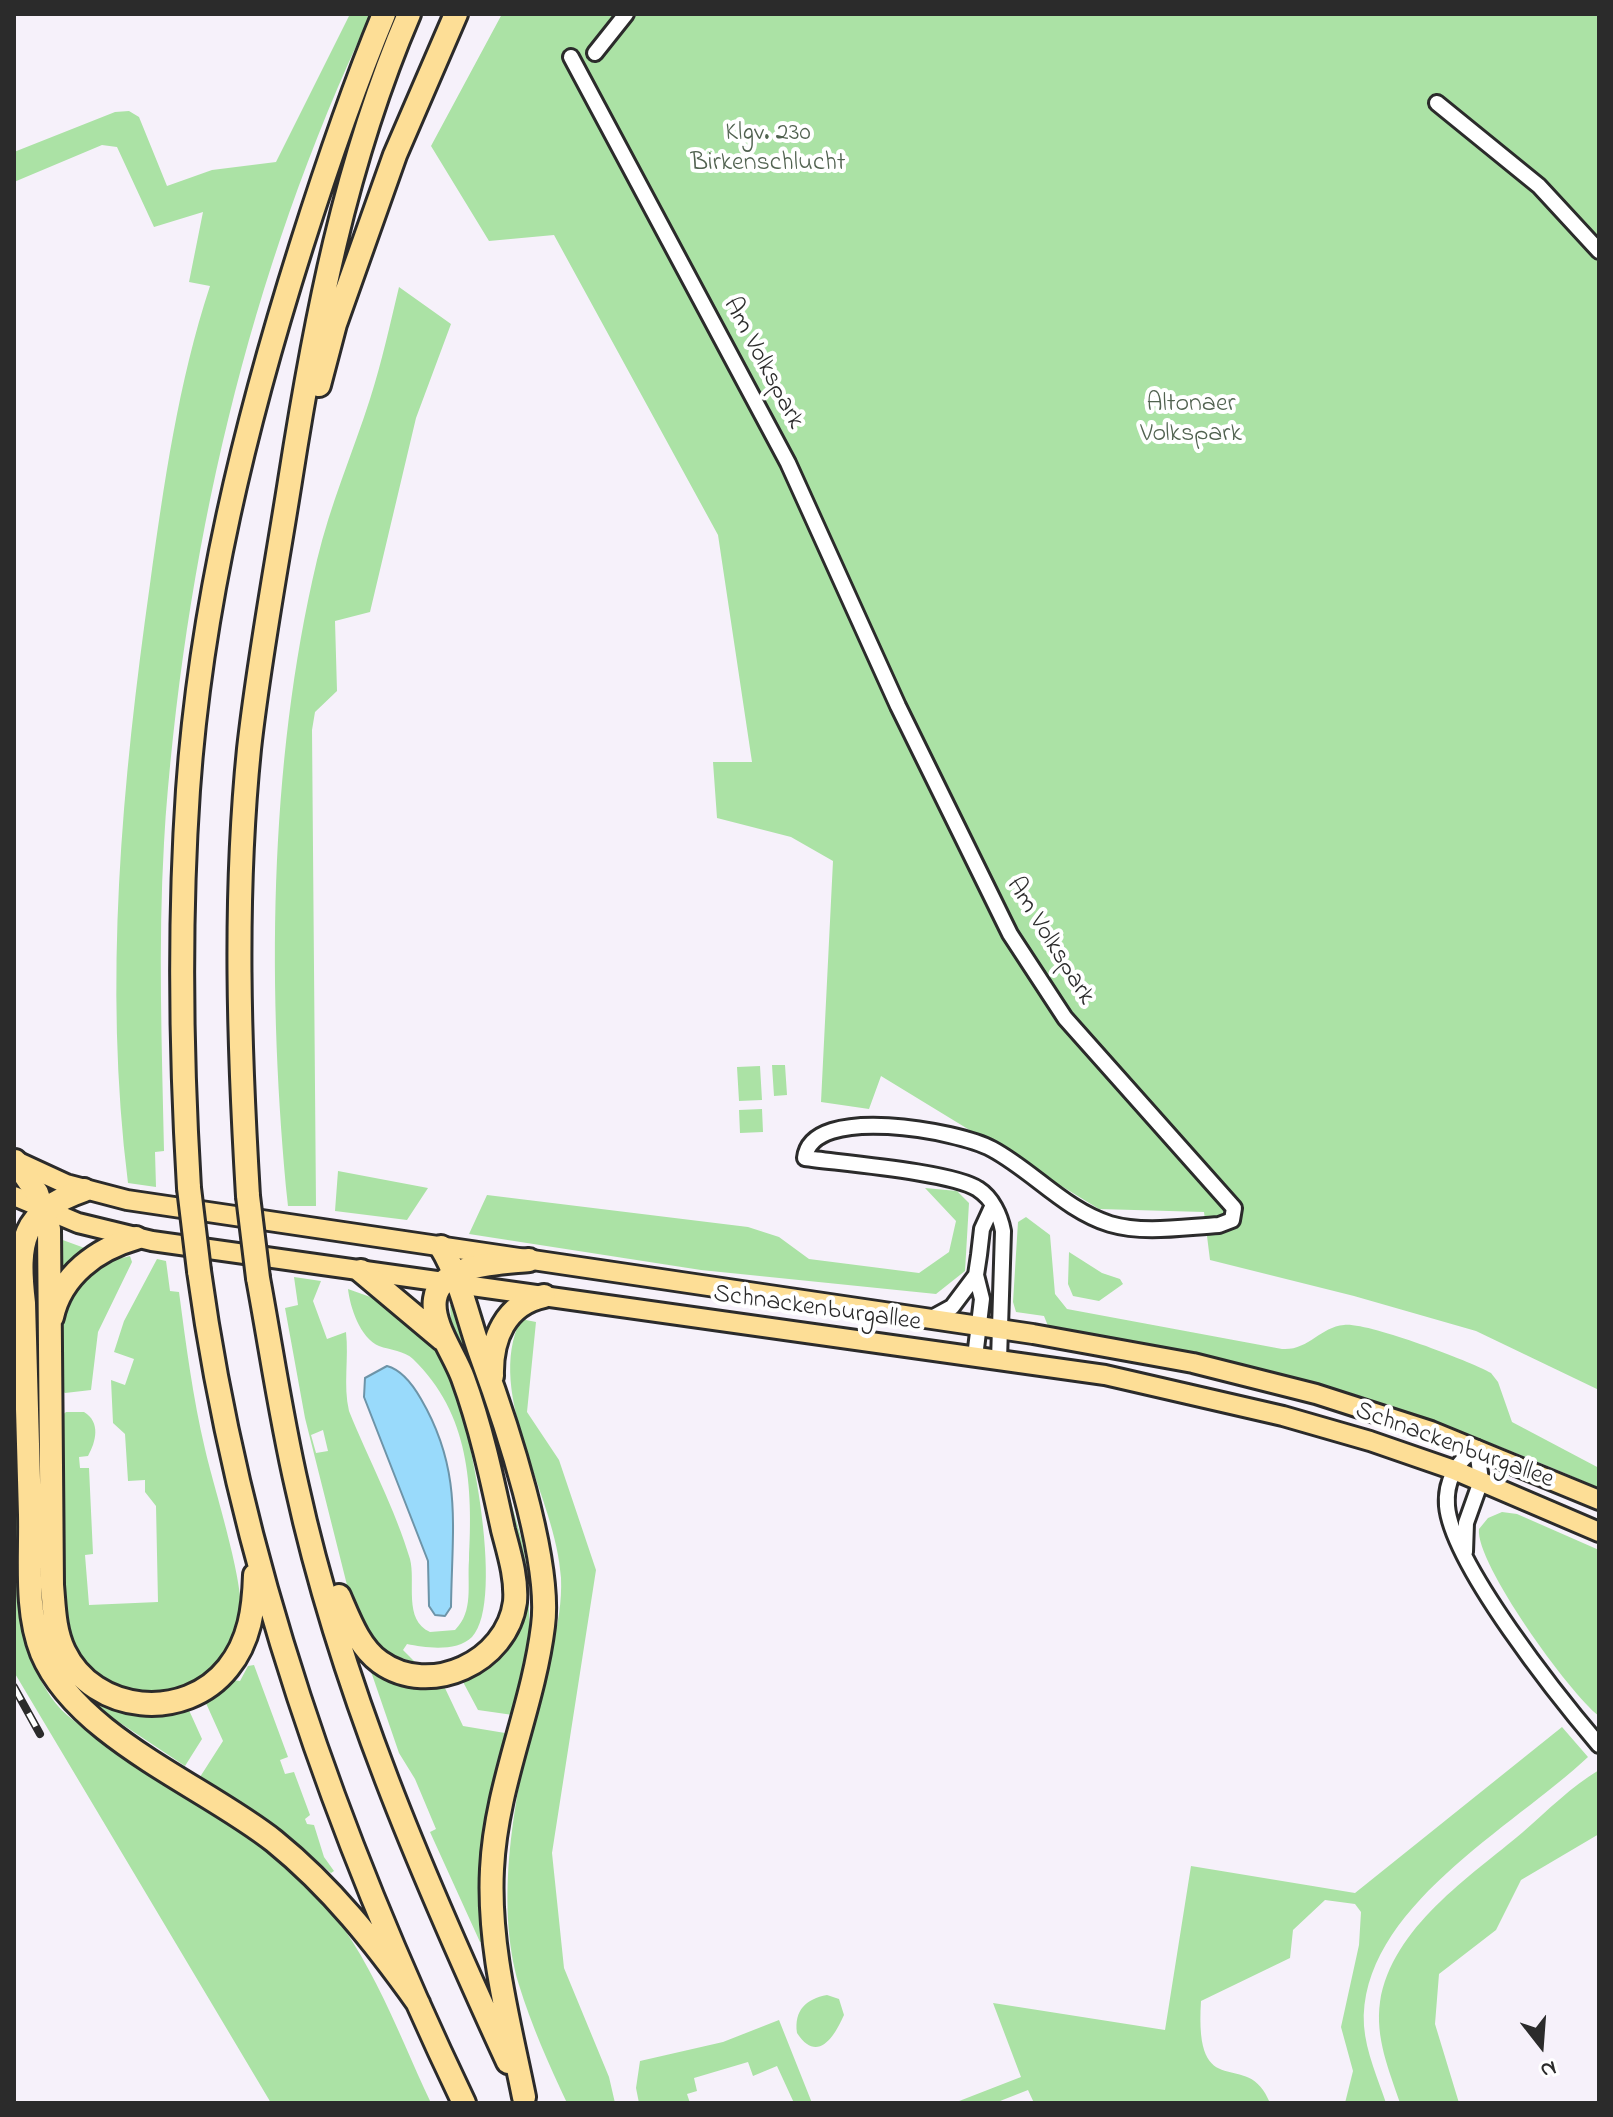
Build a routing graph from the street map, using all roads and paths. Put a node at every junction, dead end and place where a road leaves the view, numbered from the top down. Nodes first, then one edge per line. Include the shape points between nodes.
1 (384, 14) edge
2 (409, 14) edge
3 (456, 14) edge
4 (626, 14) edge
5 (595, 53) dead end
6 (571, 57) dead end
7 (1437, 103) dead end
8 (1599, 251) edge
9 (285, 514) junction
10 (15, 1160) edge
11 (84, 1190) junction
12 (14, 1196) edge
13 (993, 1205) junction
14 (44, 1210) junction
15 (136, 1238) junction
16 (441, 1247) junction
17 (529, 1260) junction
18 (17, 1263) edge
19 (361, 1271) junction
20 (976, 1275) junction
21 (452, 1281) junction
22 (544, 1296) junction
23 (930, 1319) junction
24 (979, 1326) junction
25 (1000, 1329) junction
26 (48, 1334) junction
27 (451, 1348) junction
28 (975, 1357) junction
29 (999, 1360) junction
30 (492, 1381) junction
31 (1477, 1448) junction
32 (1454, 1470) junction
33 (1481, 1481) junction
34 (1599, 1500) edge
35 (305, 1522) junction
36 (1599, 1532) edge
37 (255, 1550) junction
38 (1465, 1552) junction
39 (1599, 1745) edge
40 (418, 2003) junction
41 (526, 2100) edge
42 (464, 2103) edge

1 - 37 highway, bridge via 352,89 253,407 217,571 188,788 183,900 189,1188 221,1412
2 - 9 highway via 371,112 337,232
3 - 9 highway via 395,155 335,324
4 - 5 street
6 - 13 street, Am Volkspark via 788,463 898,706 1010,934 1065,1018 1232,1202 1234,1214 1219,1225 1121,1227 1078,1209 991,1148 941,1133 860,1125 826,1131 807,1146 805,1158 962,1182 981,1190
7 - 8 street via 1539,186
9 - 35 highway, bridge via 249,749 239,1041 258,1278
10 - 11 main road, Schnackenburgallee
10 - 14 highway
11 - 14 highway
11 - 16 main road, Schnackenburgallee
12 - 14 main road, Schnackenburgallee
13 - 20 street via 982,1229
13 - 25 street via 1003,1231
14 - 15 main road, Schnackenburgallee
14 - 18 highway via 32,1222
14 - 26 highway via 49,1229
15 - 19 main road, Schnackenburgallee
15 - 26 highway via 112,1246 74,1273 60,1293
16 - 17 main road, Schnackenburgallee
16 - 21 highway
17 - 21 highway via 495,1264
17 - 23 main road, Schnackenburgallee
18 - 40 highway via 33,1606 36,1632 51,1669 90,1718 252,1825 310,1872 363,1926
19 - 21 main road, Schnackenburgallee
19 - 27 highway
20 - 23 street via 952,1307
20 - 24 street via 982,1299
21 - 22 main road, Schnackenburgallee
21 - 27 highway via 434,1303
21 - 30 highway
22 - 28 main road, Schnackenburgallee
22 - 30 highway via 524,1303 504,1322 492,1352
23 - 24 main road, Schnackenburgallee
24 - 25 main road, Schnackenburgallee
24 - 28 street
25 - 29 street
25 - 31 main road, Schnackenburgallee via 1118,1347 1264,1380
26 - 37 highway via 54,1615 74,1668 105,1694 125,1701 164,1704 202,1691 229,1667 252,1619
27 - 35 highway via 474,1412 512,1570 515,1599 501,1637 483,1657 450,1674 411,1675 380,1663 353,1629
28 - 29 main road, Schnackenburgallee
29 - 32 main road, Schnackenburgallee via 1105,1375 1219,1400
30 - 41 highway via 534,1534 545,1607 538,1656 501,1800 492,1867 495,1938
31 - 32 street
31 - 33 street
31 - 34 main road, Schnackenburgallee
32 - 33 main road, Schnackenburgallee
32 - 38 street via 1447,1508
33 - 36 main road, Schnackenburgallee
33 - 38 street via 1466,1523
35 - 41 highway via 376,1755 459,1956
37 - 40 highway via 310,1735
38 - 39 street via 1519,1640
40 - 42 highway

